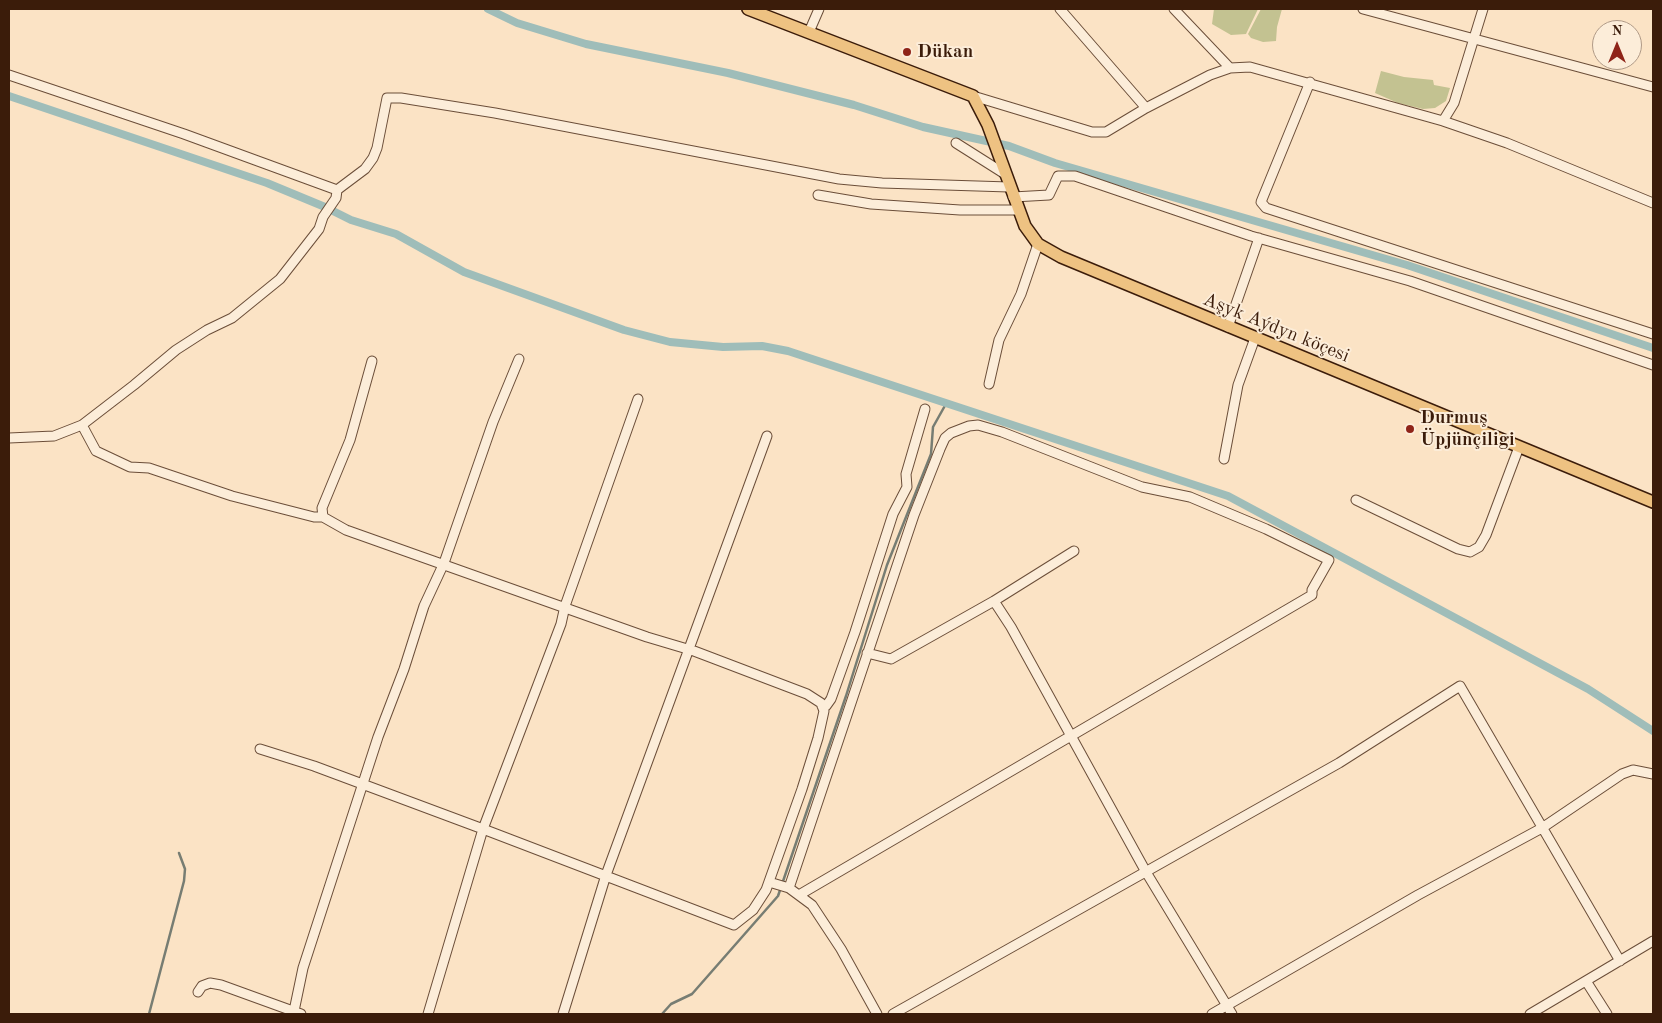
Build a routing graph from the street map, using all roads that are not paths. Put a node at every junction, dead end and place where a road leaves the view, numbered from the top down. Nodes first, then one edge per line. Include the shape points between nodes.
1 (748, 9) edge
2 (819, 9) edge
3 (1060, 9) edge
4 (1174, 9) edge
5 (1363, 9) edge
6 (1483, 9) edge
7 (809, 32) junction
8 (1474, 37) junction
9 (1230, 68) junction
10 (9, 75) edge
11 (1310, 82) junction
12 (1653, 87) edge
13 (973, 96) junction
14 (1146, 108) junction
15 (1443, 121) junction
16 (956, 143) dead end
17 (1004, 170) junction
18 (337, 190) junction
19 (1011, 192) junction
20 (818, 195) dead end
21 (1653, 203) edge
22 (1018, 210) junction
23 (1259, 238) junction
24 (1038, 244) junction
25 (1228, 327) junction
26 (1653, 334) edge
27 (1255, 338) junction
28 (519, 359) dead end
29 (372, 361) dead end
30 (1653, 365) edge
31 (989, 384) dead end
32 (638, 399) dead end
33 (925, 409) dead end
34 (86, 430) junction
35 (767, 436) dead end
36 (9, 438) edge
37 (1519, 447) junction
38 (1224, 458) dead end
39 (1356, 500) dead end
40 (1653, 502) edge
41 (323, 516) junction
42 (1074, 551) dead end
43 (444, 563) junction
44 (994, 601) junction
45 (565, 608) junction
46 (688, 649) junction
47 (867, 653) junction
48 (822, 706) junction
49 (1070, 736) junction
50 (260, 749) dead end
51 (1653, 774) edge
52 (364, 784) junction
53 (1542, 828) junction
54 (483, 829) junction
55 (1146, 872) junction
56 (606, 875) junction
57 (771, 883) junction
58 (788, 888) junction
59 (799, 895) junction
60 (1653, 941) edge
61 (1620, 961) junction
62 (1586, 981) junction
63 (198, 992) dead end
64 (1227, 1006) junction
65 (298, 1012) edge
66 (428, 1014) edge
67 (563, 1014) edge
68 (877, 1014) edge
69 (893, 1014) edge
70 (1212, 1014) edge
71 (1232, 1014) edge
72 (1530, 1014) edge
73 (1607, 1014) edge

1 - 7 main road
2 - 7 street
3 - 14 street
4 - 9 street
5 - 8 street
6 - 8 street
7 - 13 main road
8 - 12 street
8 - 15 street via 1454,102
9 - 11 street via 1250,67
9 - 14 street
10 - 18 street
11 - 15 street
11 - 26 street via 1260,202 1266,208
13 - 14 street via 1092,132 1113,130
13 - 17 main road, Aşyk Aýdyn köçesi via 988,125
15 - 21 street via 1507,143
16 - 17 street via 972,155
17 - 19 main road, Aşyk Aýdyn köçesi
18 - 19 street via 365,169 373,158 387,98 401,98 586,129 839,179
18 - 34 street via 330,209 303,252 274,285 232,318 176,350
19 - 22 main road, Aşyk Aýdyn köçesi
19 - 23 street via 1049,195 1058,176 1075,176
20 - 22 street via 871,204
22 - 24 main road, Aşyk Aýdyn köçesi via 1024,226
23 - 25 street
23 - 30 street via 1410,281
24 - 25 main road, Aşyk Aýdyn köçesi via 1061,257
24 - 31 street via 1021,294 999,340
25 - 27 main road, Aşyk Aýdyn köçesi
27 - 37 main road, Aşyk Aýdyn köçesi
27 - 38 street via 1238,385
28 - 43 street via 493,422
29 - 41 street via 350,440 322,508
32 - 45 street
33 - 48 street via 906,474 907,487 893,514 831,699
34 - 36 street via 54,436
34 - 41 street via 92,446 100,454 130,467 149,468 232,496 314,517
35 - 46 street
37 - 39 street via 1486,535 1479,547 1470,552
37 - 40 main road, Aşyk Aýdyn köçesi
41 - 43 street via 346,530
42 - 44 street
43 - 45 street
43 - 52 street via 424,606
44 - 47 street via 891,659
44 - 49 street
45 - 46 street
45 - 54 street
46 - 48 street via 807,694
46 - 56 street
47 - 49 street via 914,515 945,438 969,426 978,425 1002,432 1142,487 1190,498 1266,529 1329,560 1312,595
47 - 58 street
48 - 57 street via 824,710 808,772
49 - 55 street
49 - 59 street
50 - 52 street
51 - 53 street via 1633,770 1622,774
52 - 54 street
52 - 65 street via 303,968
53 - 55 street via 1460,686 1339,763
53 - 61 street
53 - 64 street via 1418,895
54 - 56 street
54 - 66 street
55 - 64 street
55 - 69 street
56 - 57 street via 734,925 753,910
56 - 67 street
57 - 58 street
58 - 59 street
59 - 68 street via 812,905
60 - 61 street
61 - 62 street
62 - 72 street
62 - 73 street
63 - 65 street via 210,983 222,985
64 - 70 street
64 - 71 street

